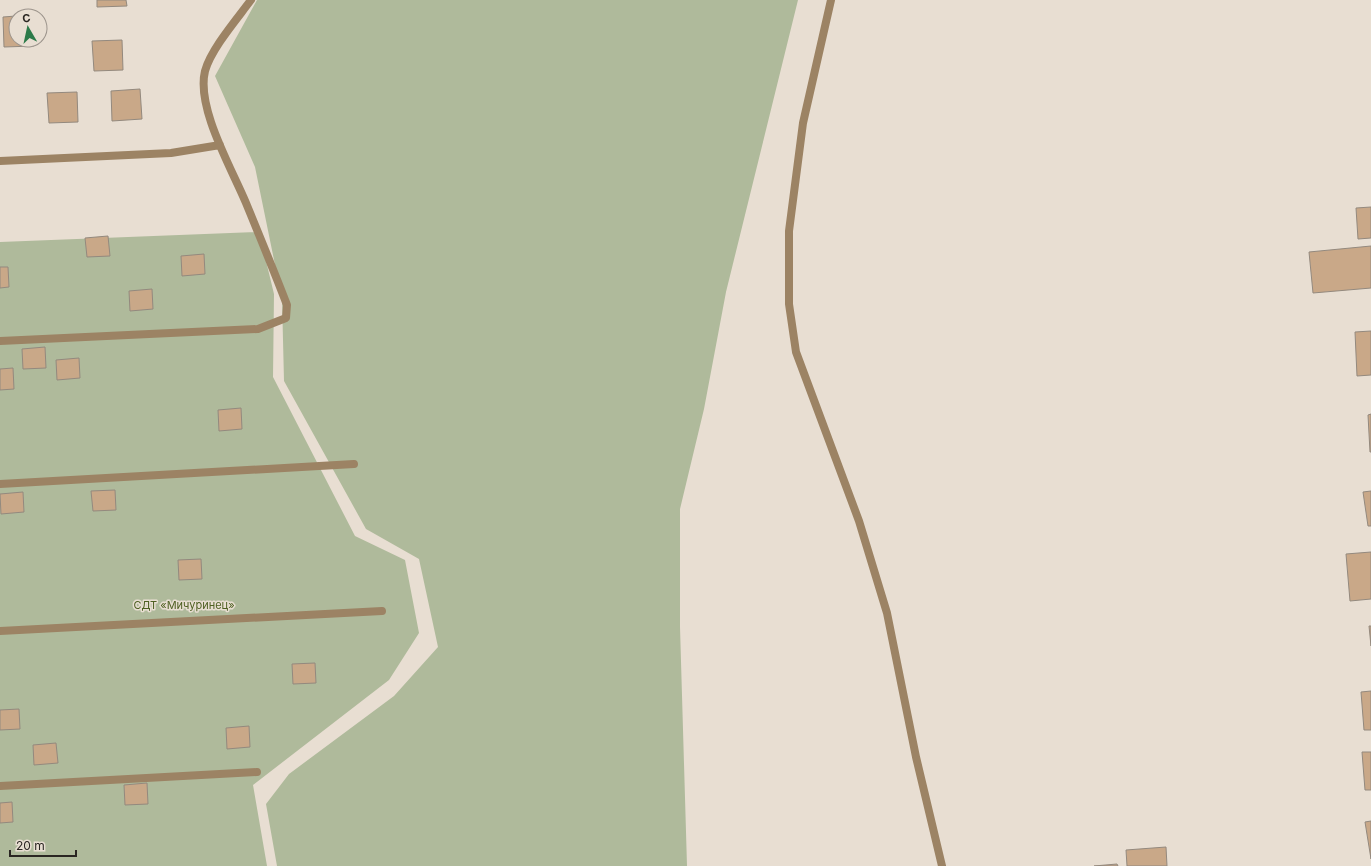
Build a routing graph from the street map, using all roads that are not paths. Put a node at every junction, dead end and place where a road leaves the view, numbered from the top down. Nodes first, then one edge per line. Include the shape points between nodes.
1 (251, 0) edge
2 (831, 0) edge
3 (220, 144) junction
4 (0, 161) edge
5 (0, 341) edge
6 (354, 464) dead end
7 (0, 484) edge
8 (382, 611) dead end
9 (0, 631) edge
10 (257, 772) dead end
11 (0, 786) edge
12 (942, 866) edge

1 - 3 lane via 211,56 205,72 207,107
2 - 12 lane via 803,123 789,231 789,304 796,352 859,521 888,613 916,757
3 - 4 lane via 171,153
3 - 5 lane via 287,305 286,318 258,329
6 - 7 lane
8 - 9 lane
10 - 11 lane

